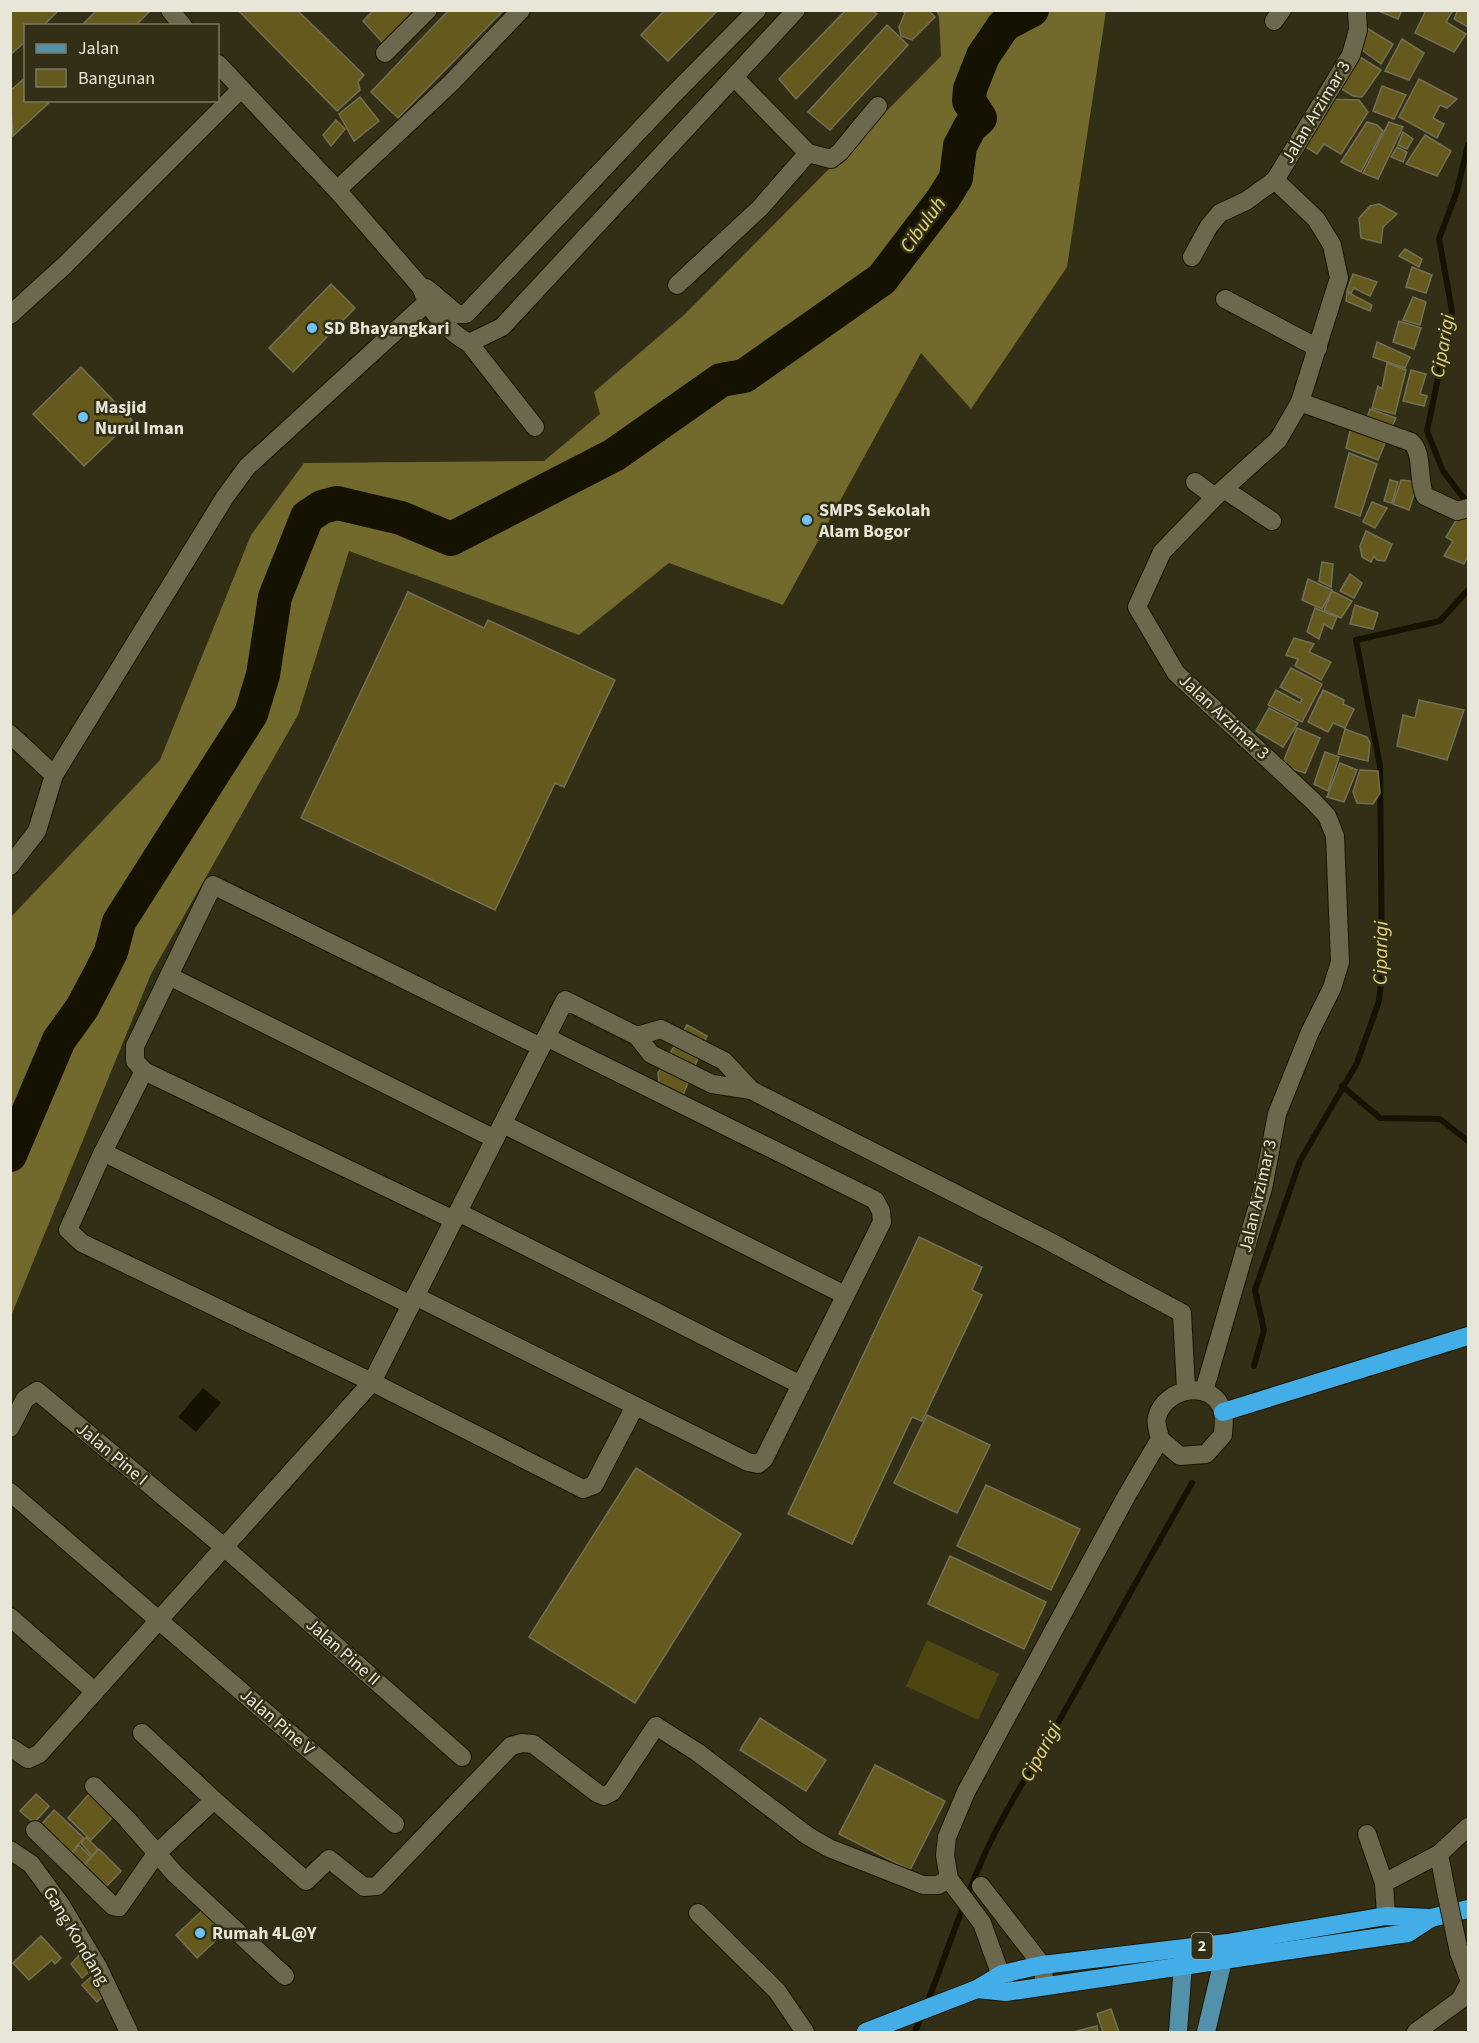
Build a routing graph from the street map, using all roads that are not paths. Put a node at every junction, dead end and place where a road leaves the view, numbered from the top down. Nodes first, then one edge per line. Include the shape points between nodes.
1 (170, 10) edge
2 (428, 10) edge
3 (521, 10) edge
4 (757, 10) edge
5 (796, 10) edge
6 (1357, 10) edge
7 (181, 24) edge
8 (385, 53) dead end
9 (219, 65) edge
10 (735, 77) junction
11 (240, 90) junction
12 (878, 106) dead end
13 (808, 153) junction
14 (1275, 180) junction
15 (337, 190) junction
16 (1192, 257) dead end
17 (677, 285) dead end
18 (428, 294) junction
19 (1225, 299) dead end
20 (10, 315) edge
21 (469, 343) junction
22 (1318, 348) junction
23 (1300, 402) junction
24 (535, 427) dead end
25 (1195, 482) dead end
26 (1219, 493) junction
27 (1463, 510) edge
28 (1272, 521) dead end
29 (10, 734) edge
30 (54, 775) junction
31 (10, 866) edge
32 (169, 976) junction
33 (637, 1036) junction
34 (544, 1042) junction
35 (144, 1071) junction
36 (751, 1090) junction
37 (499, 1131) junction
38 (103, 1152) junction
39 (456, 1216) junction
40 (845, 1296) junction
41 (413, 1300) junction
42 (1468, 1336) edge
43 (372, 1382) junction
44 (801, 1385) junction
45 (1195, 1390) junction
46 (635, 1406) junction
47 (1223, 1412) junction
48 (10, 1428) edge
49 (1160, 1439) junction
50 (10, 1492) edge
51 (224, 1547) junction
52 (10, 1617) edge
53 (159, 1619) junction
54 (93, 1690) junction
55 (142, 1733) dead end
56 (10, 1747) edge
57 (462, 1757) dead end
58 (94, 1786) dead end
59 (214, 1800) junction
60 (395, 1824) dead end
61 (1468, 1827) edge
62 (35, 1830) dead end
63 (1367, 1834) dead end
64 (10, 1850) edge
65 (156, 1854) junction
66 (1439, 1854) junction
67 (950, 1881) junction
68 (1384, 1883) junction
69 (981, 1886) dead end
70 (1468, 1909) edge
71 (698, 1913) dead end
72 (1386, 1916) junction
73 (1431, 1918) junction
74 (1227, 1943) junction
75 (1184, 1957) junction
76 (1223, 1962) junction
77 (1042, 1965) junction
78 (285, 1976) dead end
79 (1468, 1976) edge
80 (1004, 1983) junction
81 (1045, 1984) junction
82 (1468, 1985) edge
83 (129, 2032) edge
84 (805, 2032) edge
85 (866, 2032) edge
86 (1178, 2032) edge
87 (1206, 2032) edge
88 (1416, 2032) edge

1 - 7 street
2 - 8 street
3 - 15 street via 452,83
4 - 18 street via 466,314 457,314
5 - 10 street
6 - 14 street, Jalan Arzimar 3 via 1358,30 1351,54
9 - 11 street
10 - 13 street
10 - 21 street via 501,327
11 - 15 street
11 - 20 street
12 - 13 street via 831,159
13 - 17 street via 760,208
14 - 16 street via 1246,201 1220,213
14 - 22 street, Jalan Arzimar 3 via 1316,219 1332,245 1340,278
15 - 18 street
18 - 21 street via 454,335
18 - 30 street via 248,468 205,527
19 - 22 street
21 - 24 street
22 - 23 street, Jalan Arzimar 3
23 - 26 street, Jalan Arzimar 3 via 1278,440
23 - 27 street via 1411,442 1417,448 1425,496
25 - 26 street
26 - 28 street
26 - 45 street, Jalan Arzimar 3 via 1162,552 1137,607 1176,673 1327,816 1335,836 1340,963 1277,1114 1263,1188
29 - 30 street
30 - 31 street via 37,831
32 - 34 street via 213,885
32 - 35 street via 135,1046 135,1061
32 - 37 street
33 - 34 street via 565,1000
33 - 36 street via 651,1054 712,1084
33 - 36 street via 661,1029 724,1061
34 - 37 street
34 - 40 street via 876,1200 882,1222
35 - 38 street
35 - 39 street
36 - 45 street via 1182,1313
37 - 39 street
37 - 40 street
38 - 41 street
38 - 43 street via 70,1221 71,1234 82,1243
39 - 41 street
39 - 44 street
40 - 44 street
41 - 43 street
41 - 46 street
42 - 47 highway
43 - 46 street via 583,1489 594,1485
43 - 51 street
44 - 46 street via 758,1464
45 - 47 street via 1216,1400
45 - 49 street via 1166,1398 1156,1418
47 - 49 street via 1223,1436 1206,1454 1180,1456
48 - 51 street, Jalan Pine I via 25,1399 37,1391
49 - 67 street via 966,1792 947,1837 945,1855
50 - 53 street, Jalan Pine V
51 - 53 street
51 - 57 street, Jalan Pine II
52 - 54 street
53 - 54 street
53 - 60 street, Jalan Pine V
54 - 56 street via 33,1758 21,1756
55 - 59 street
58 - 65 street
59 - 65 street
59 - 67 street via 306,1881 329,1859 364,1887 371,1888 382,1882 511,1746 533,1744 604,1796 612,1792 656,1726 829,1848 923,1885
61 - 66 street
62 - 65 street via 113,1906 120,1907
63 - 68 street
64 - 83 street, Gang Kondang via 31,1864 61,1905 98,1967
65 - 78 street
66 - 68 street
66 - 79 street, bridge via 1459,1952
67 - 80 street via 982,1923
68 - 72 street
69 - 77 street
70 - 73 highway, 2
71 - 84 street via 777,1991
72 - 73 highway, 2
72 - 74 highway, 2
73 - 76 highway, 2 via 1407,1933
74 - 75 highway, 2
74 - 76 main road
75 - 76 highway, 2
75 - 77 highway, 2
75 - 81 highway, 2
75 - 86 main road
76 - 87 main road
77 - 80 highway, 2
77 - 81 street
80 - 81 highway, 2
80 - 85 highway, 2 via 945,2000
82 - 88 street via 1460,2000

